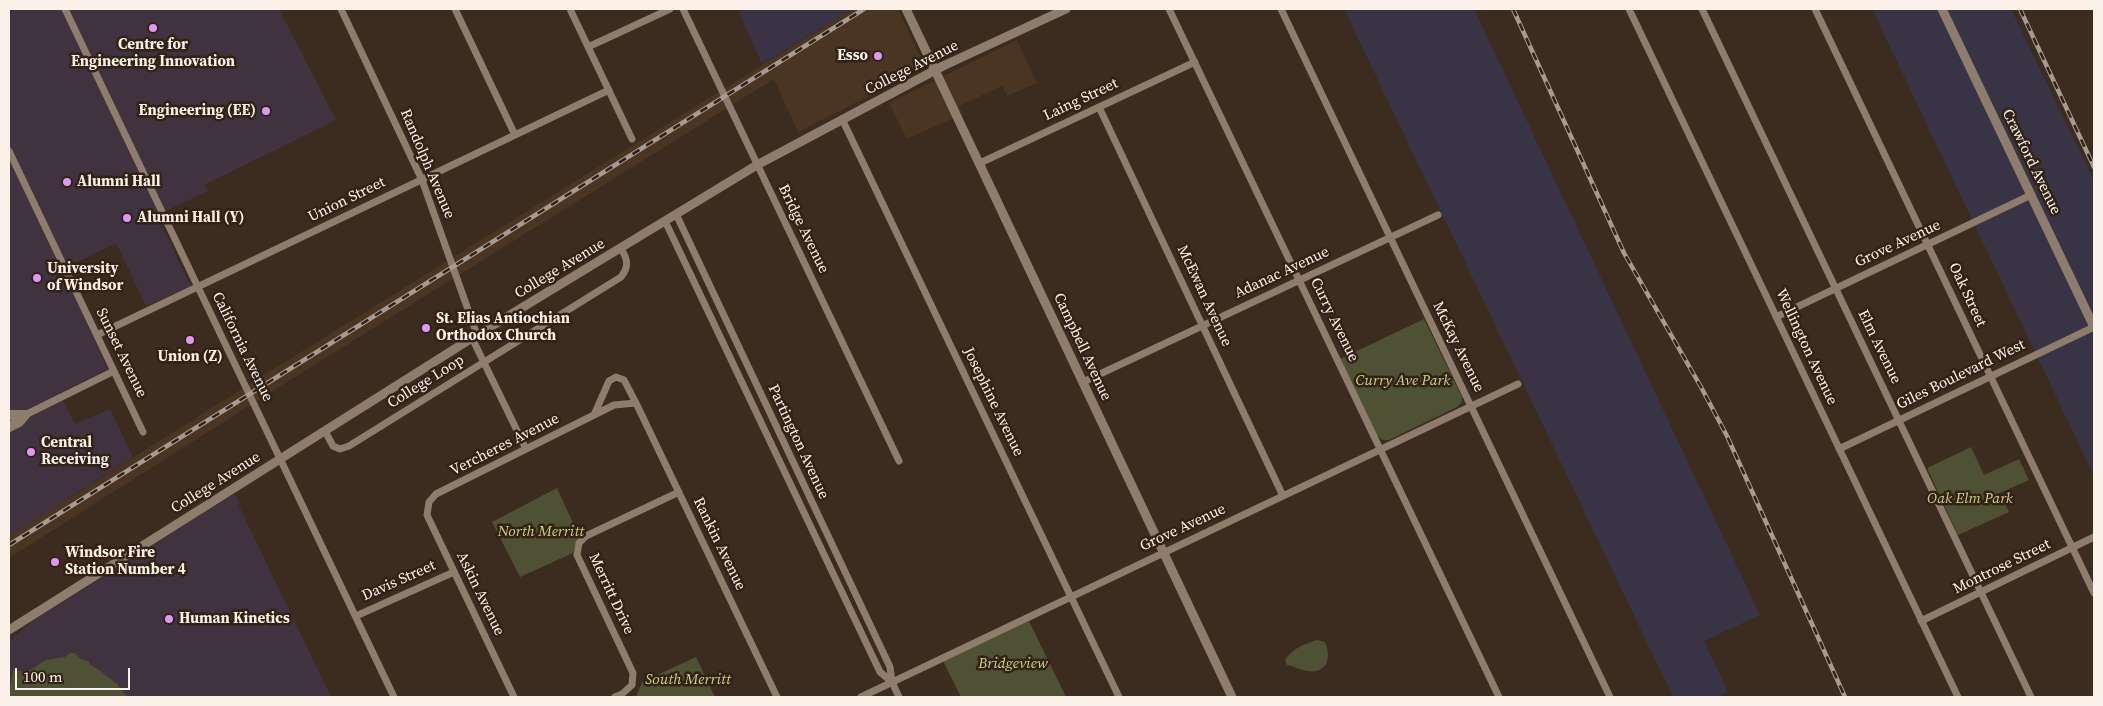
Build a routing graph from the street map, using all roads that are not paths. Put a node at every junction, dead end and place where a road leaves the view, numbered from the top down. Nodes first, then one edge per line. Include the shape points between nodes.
1 (65, 9) edge
2 (341, 9) edge
3 (455, 9) edge
4 (570, 9) edge
5 (670, 9) edge
6 (683, 9) edge
7 (906, 9) edge
8 (1066, 9) edge
9 (1170, 9) edge
10 (1281, 9) edge
11 (1629, 9) edge
12 (1702, 9) edge
13 (1815, 9) edge
14 (1942, 9) edge
15 (588, 47) junction
16 (1195, 62) junction
17 (935, 70) junction
18 (609, 90) junction
19 (1099, 107) junction
20 (842, 119) junction
21 (515, 136) junction
22 (632, 139) dead end
23 (9, 151) edge
24 (980, 163) junction
25 (757, 164) junction
26 (422, 180) junction
27 (2031, 195) junction
28 (676, 214) junction
29 (1438, 216) dead end
30 (666, 221) junction
31 (1390, 237) junction
32 (1928, 245) junction
33 (621, 249) junction
34 (1299, 280) junction
35 (198, 287) junction
36 (1836, 289) junction
37 (1776, 317) junction
38 (1203, 326) junction
39 (2094, 327) edge
40 (97, 335) junction
41 (475, 337) junction
42 (484, 362) junction
43 (114, 371) junction
44 (1991, 376) junction
45 (1083, 382) junction
46 (1518, 384) dead end
47 (636, 403) junction
48 (1471, 407) junction
49 (25, 415) junction
50 (594, 415) junction
51 (9, 416) edge
52 (1899, 420) junction
53 (9, 427) edge
54 (325, 431) junction
55 (143, 432) dead end
56 (526, 449) junction
57 (1839, 449) junction
58 (1380, 450) junction
59 (280, 459) junction
60 (899, 461) dead end
61 (679, 492) junction
62 (1283, 496) junction
63 (429, 502) joint
64 (2094, 537) edge
65 (2073, 548) junction
66 (1164, 553) junction
67 (454, 572) junction
68 (1981, 592) junction
69 (2094, 593) edge
70 (1071, 597) junction
71 (356, 616) junction
72 (1922, 621) junction
73 (9, 630) edge
74 (892, 682) junction
75 (394, 697) edge
76 (514, 697) edge
77 (615, 697) edge
78 (777, 697) edge
79 (861, 697) edge
80 (899, 697) edge
81 (1119, 697) edge
82 (1232, 697) edge
83 (1498, 697) edge
84 (1610, 697) edge
85 (1958, 697) edge
86 (2032, 697) edge

1 - 35 street, California Avenue
2 - 26 street, Randolph Avenue
3 - 21 street
4 - 15 street
5 - 15 street
6 - 25 street, Bridge Avenue
7 - 17 street, Campbell Avenue
8 - 17 street, College Avenue
9 - 16 street, Curry Avenue
10 - 31 street, McKay Avenue
11 - 37 street, Wellington Avenue
12 - 36 street, Elm Avenue
13 - 32 street, Oak Street
14 - 27 street, Crawford Avenue
15 - 18 street
16 - 19 street, Laing Street
16 - 34 street, Curry Avenue
17 - 20 street, College Avenue
17 - 24 street, Campbell Avenue
18 - 21 street, Union Street
18 - 22 street
19 - 24 street, Laing Street
19 - 38 street, McEwan Avenue
20 - 25 street, College Avenue
20 - 70 street, Josephine Avenue
21 - 26 street, Union Street
23 - 40 street, Sunset Avenue
24 - 45 street, Campbell Avenue
25 - 28 street, College Avenue
25 - 60 street, Bridge Avenue
26 - 35 street, Union Street
26 - 41 street, Randolph Avenue
27 - 32 street, Grove Avenue
27 - 39 street, Crawford Avenue
28 - 30 street, College Avenue
28 - 74 street, Partington Avenue via 890,667
29 - 31 street, Adanac Avenue
30 - 33 street, College Avenue
30 - 74 street, Partington Avenue via 880,672
31 - 34 street, Adanac Avenue
31 - 48 street, McKay Avenue
32 - 36 street, Grove Avenue
32 - 44 street, Oak Street
33 - 41 street, College Avenue
33 - 42 street, College Loop via 628,262 621,276
34 - 38 street, Adanac Avenue
34 - 58 street, Curry Avenue
35 - 40 street, Union Street
35 - 59 street, California Avenue
36 - 37 street, Grove Avenue
36 - 52 street, Elm Avenue
37 - 57 street, Wellington Avenue
38 - 45 street, Adanac Avenue
38 - 62 street, McEwan Avenue
39 - 44 street, Giles Boulevard West
40 - 43 street, Sunset Avenue
41 - 42 street, Randolph Avenue
41 - 54 street, College Avenue
42 - 54 street, College Loop via 349,446 340,449 333,446
42 - 56 street, Randolph Avenue
43 - 49 street
43 - 55 street, Sunset Avenue
44 - 52 street, Giles Boulevard West
44 - 65 street, Oak Street
45 - 66 street, Campbell Avenue
46 - 48 street, Grove Avenue
47 - 50 street, Vercheres Avenue via 614,406
47 - 50 street via 624,380 616,377 609,381
47 - 61 street, Rankin Avenue
48 - 58 street, Grove Avenue
48 - 84 street, McKay Avenue
49 - 51 main road
49 - 53 main road
50 - 56 street, Vercheres Avenue
52 - 57 street, Giles Boulevard West
52 - 68 street, Elm Avenue
54 - 59 street, College Avenue
56 - 63 street, Vercheres Avenue via 436,494
57 - 72 street, Wellington Avenue
58 - 62 street, Grove Avenue
58 - 83 street, Curry Avenue
59 - 71 street, California Avenue
59 - 73 street, College Avenue
61 - 77 street, Merritt Drive via 586,536 579,543 577,555 633,673 632,685
61 - 78 street, Rankin Avenue
62 - 66 street, Grove Avenue
63 - 67 street, Askin Avenue via 427,515
64 - 65 street, Montrose Street
65 - 68 street, Montrose Street
65 - 69 street, Oak Street
66 - 70 street, Grove Avenue
66 - 82 street, Campbell Avenue
67 - 71 street, Davis Street
67 - 76 street, Askin Avenue
68 - 72 street, Montrose Street
68 - 86 street, Elm Avenue
70 - 74 street, Grove Avenue
70 - 81 street, Josephine Avenue
71 - 75 street, California Avenue
72 - 85 street, Wellington Avenue
74 - 79 street, Grove Avenue
74 - 80 street, Partington Avenue

